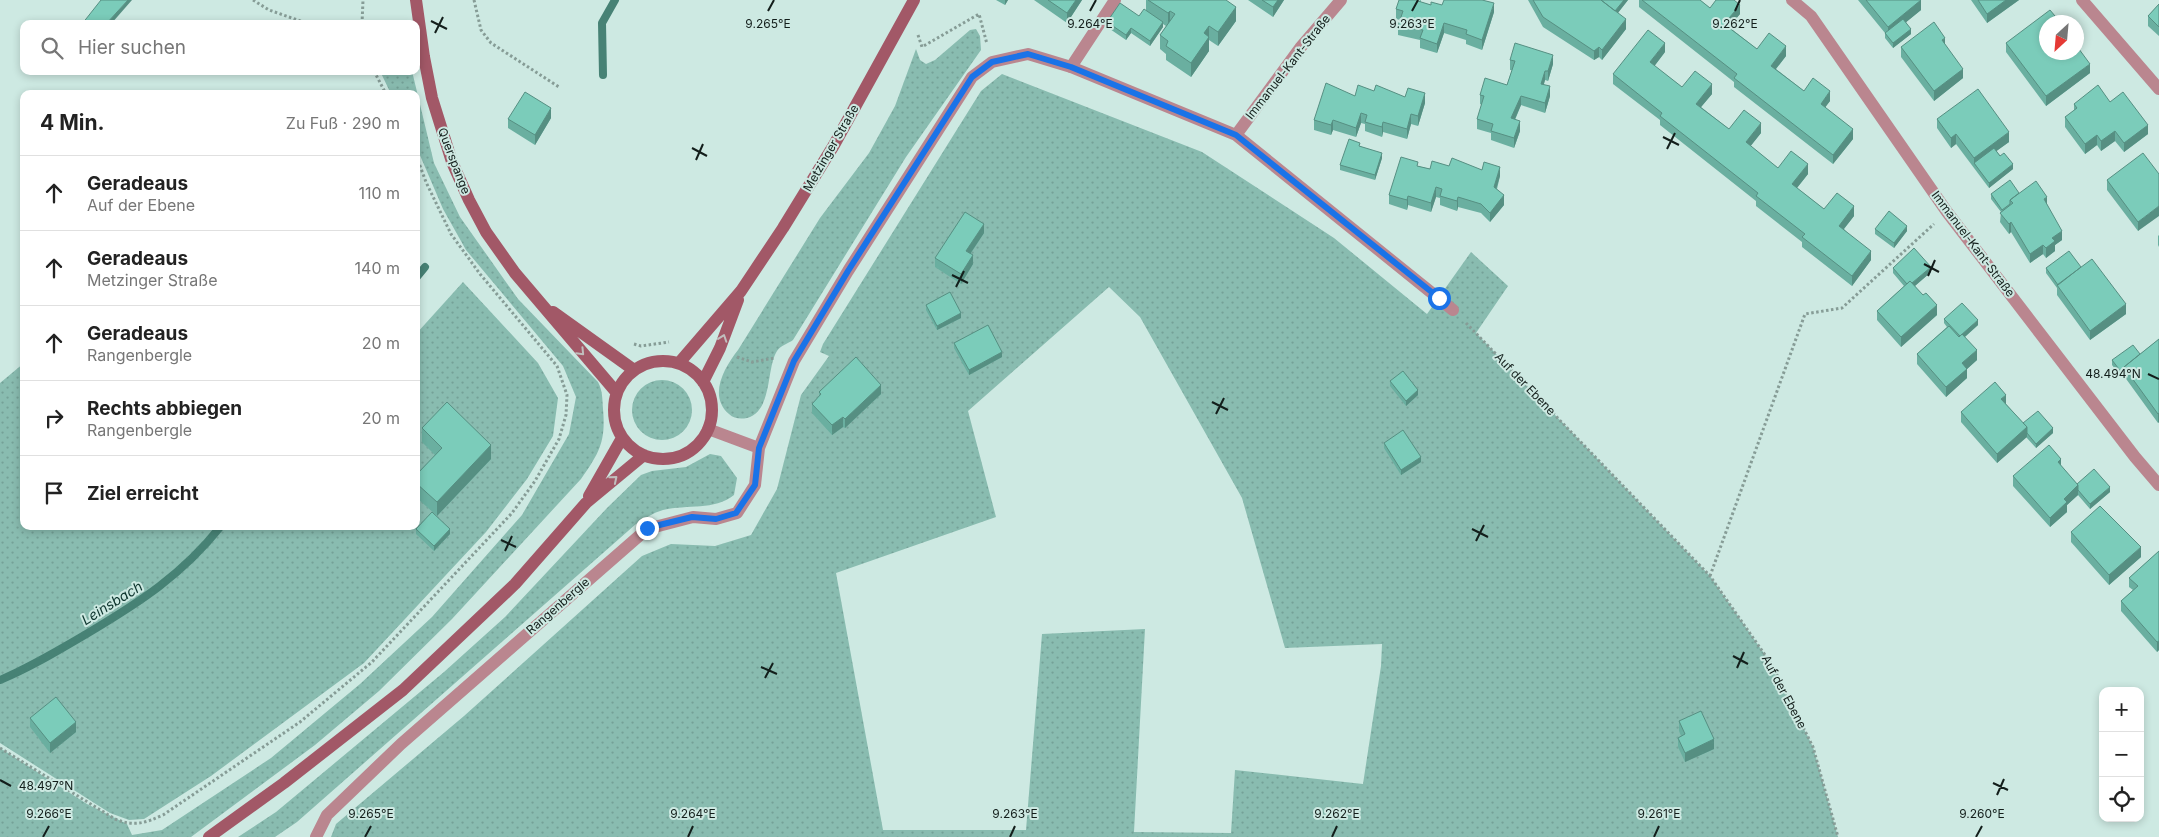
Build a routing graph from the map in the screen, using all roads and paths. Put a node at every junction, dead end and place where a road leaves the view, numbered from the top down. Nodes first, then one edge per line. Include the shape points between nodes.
1 (254, 0) edge
2 (364, 0) edge
3 (416, 0) edge
4 (474, 0) edge
5 (1116, 0) edge
6 (1341, 0) edge
7 (1792, 0) edge
8 (2082, 0) edge
9 (912, 4) edge
10 (298, 20) edge
11 (362, 20) edge
12 (419, 20) edge
13 (420, 28) edge
14 (992, 62) junction
15 (1071, 67) junction
16 (376, 75) edge
17 (559, 87) dead end
18 (2159, 89) edge
19 (384, 90) edge
20 (1236, 135) junction
21 (420, 166) edge
22 (1947, 212) junction
23 (741, 291) junction
24 (540, 300) junction
25 (1453, 310) joint
26 (677, 341) dead end
27 (627, 342) dead end
28 (679, 363) junction
29 (634, 370) junction
30 (703, 382) junction
31 (617, 393) junction
32 (708, 429) junction
33 (622, 438) junction
34 (759, 448) junction
35 (644, 455) junction
36 (2159, 485) edge
37 (586, 503) junction
38 (1710, 576) junction
39 (0, 748) edge
40 (209, 837) edge
41 (316, 837) edge
42 (1838, 837) edge

1 - 10 path via 269,10
2 - 11 path
3 - 12 main road, Querspange
4 - 17 path via 481,30 491,43
5 - 15 street
6 - 20 street, Immanuel-Kant-Straße via 1300,48
7 - 22 street, Immanuel-Kant-Straße via 1811,16
8 - 18 street
9 - 14 path via 922,47 979,14
9 - 23 main road, Metzinger Straße via 810,186
13 - 24 main road, Querspange via 431,90 452,162 486,232 515,273
14 - 15 street via 1028,54
14 - 34 street via 972,77 848,271 794,361
15 - 20 street
16 - 19 path
20 - 25 street
21 - 39 path via 451,234 557,366 567,395 566,415 559,439 536,481 500,528 372,662 300,722 163,815 140,824 114,819
22 - 36 street, Immanuel-Kant-Straße
22 - 38 path via 1842,308 1805,314
23 - 28 main road, Metzinger Straße
30 -> 23 main road, Metzinger Straße via 720,348
24 - 29 main road
24 -> 31 main road
25 - 38 path, Auf der Ebene
26 - 27 path via 641,346
28 - 29 main road via 655,362
28 - 30 main road
29 - 31 main road
30 - 32 main road via 710,397 712,413
31 - 33 main road via 614,416
32 - 34 street
32 - 35 main road via 700,442 674,458
33 - 35 main road
33 - 37 main road
34 - 41 street, Rangenbergle via 755,485 736,513 716,519 692,517 647,528 401,744 327,815
37 -> 35 main road
37 - 40 main road via 515,584 403,690
38 - 42 path, Auf der Ebene via 1772,665 1813,747

